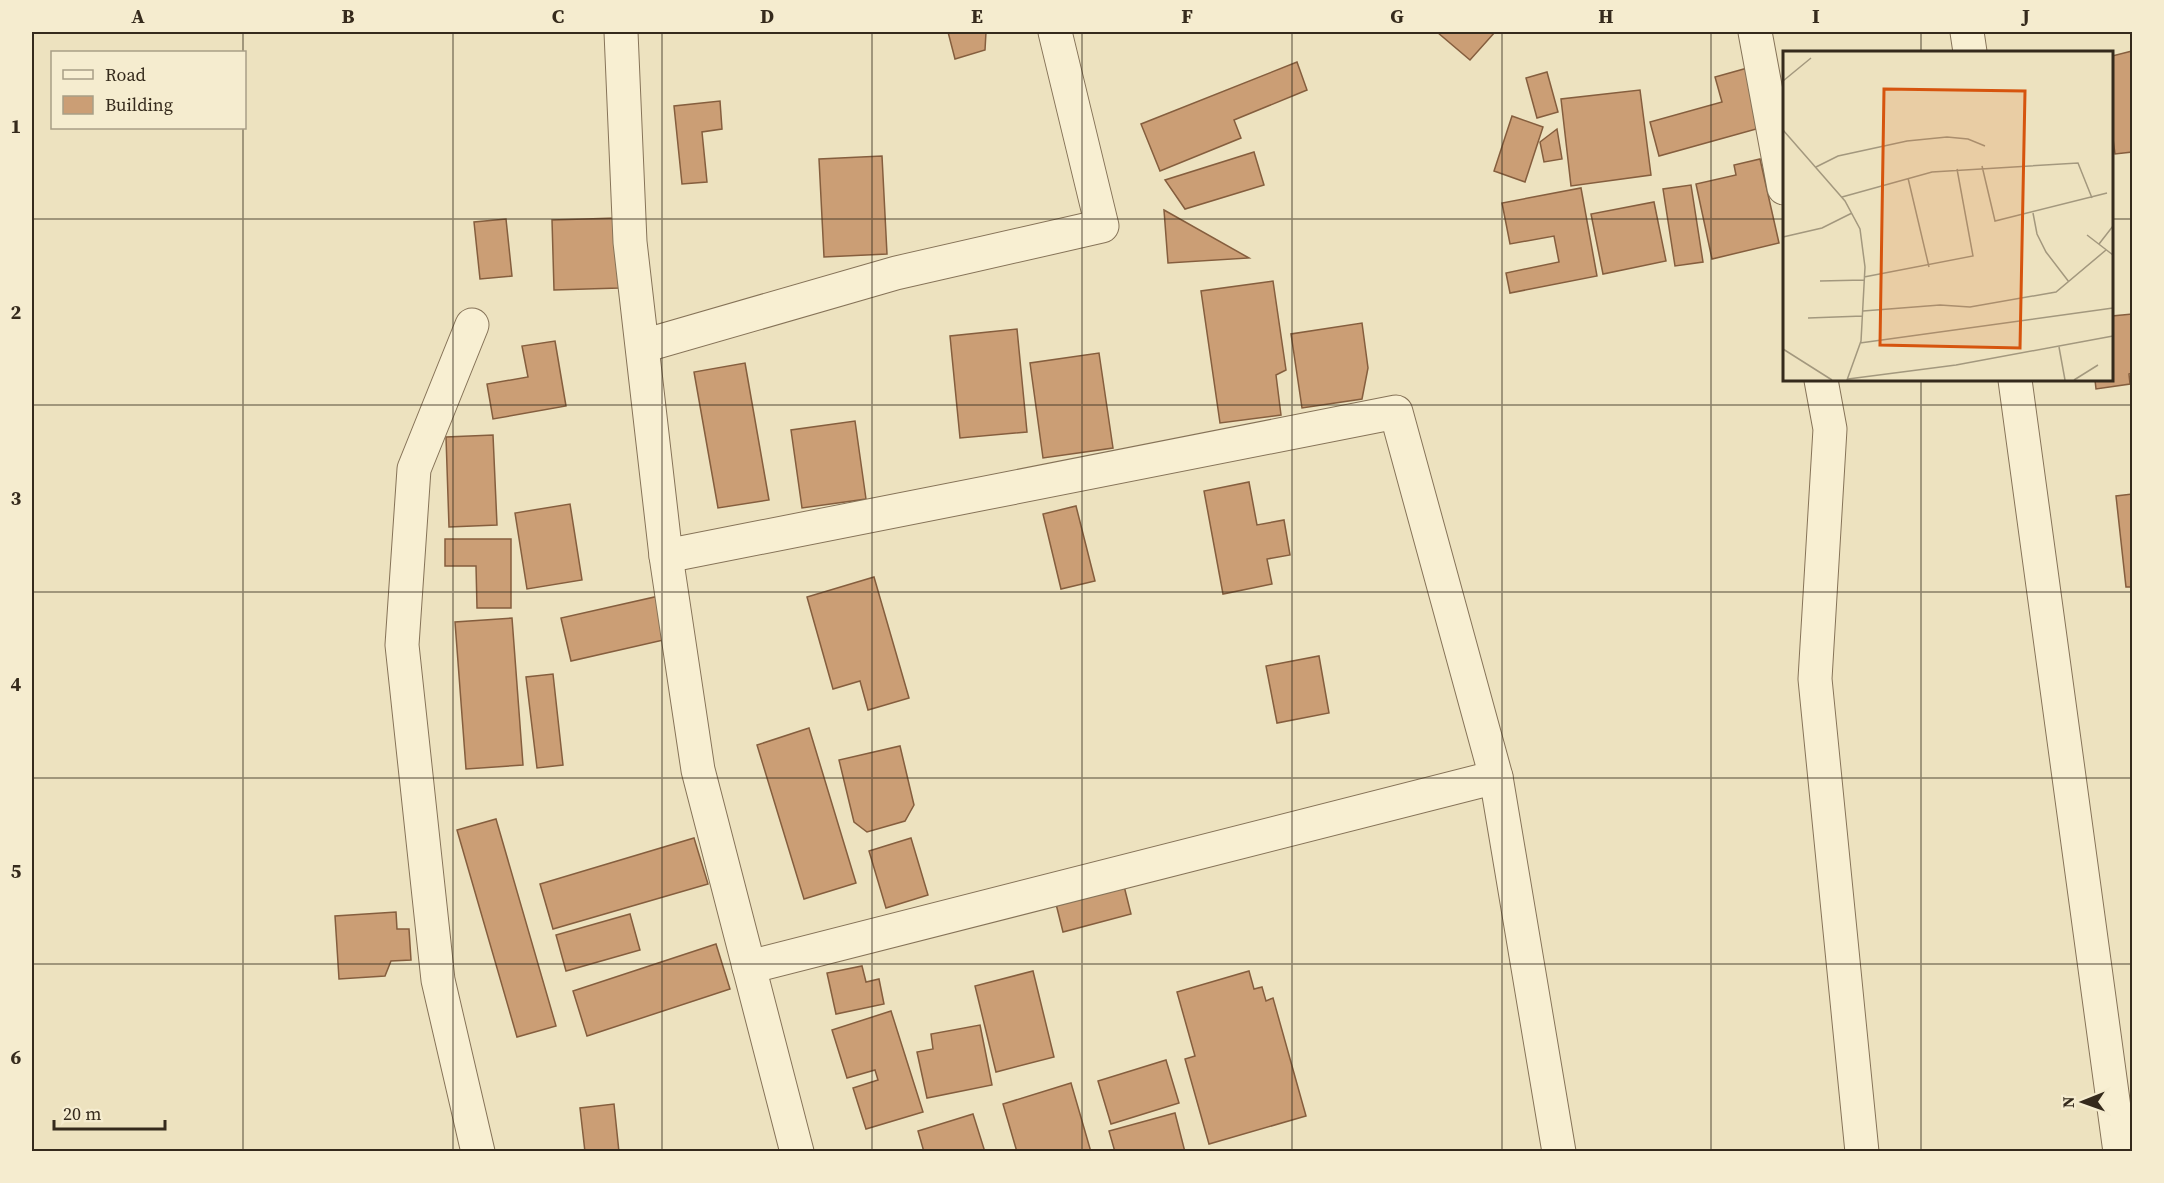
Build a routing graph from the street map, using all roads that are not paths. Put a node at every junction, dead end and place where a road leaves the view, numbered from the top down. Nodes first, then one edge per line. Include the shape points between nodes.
1 (621, 32) edge
2 (1056, 32) edge
3 (1755, 32) edge
4 (1967, 32) edge
5 (1970, 51) edge
6 (1783, 178) edge
7 (472, 325) dead end
8 (643, 346) junction
9 (1821, 381) edge
10 (2015, 381) edge
11 (666, 556) junction
12 (1496, 777) junction
13 (749, 967) junction
14 (478, 1152) edge
15 (796, 1152) edge
16 (1559, 1152) edge
17 (1863, 1152) edge
18 (2120, 1152) edge

1 - 8 street via 630,242
2 - 8 street via 1102,226 896,273
3 - 6 street
4 - 5 street
7 - 14 street via 414,469 402,645 438,980
8 - 11 street
9 - 17 street via 1830,429 1815,678
10 - 18 street
11 - 12 street via 1396,412
11 - 13 street via 698,770
12 - 13 street
12 - 16 street
13 - 15 street

